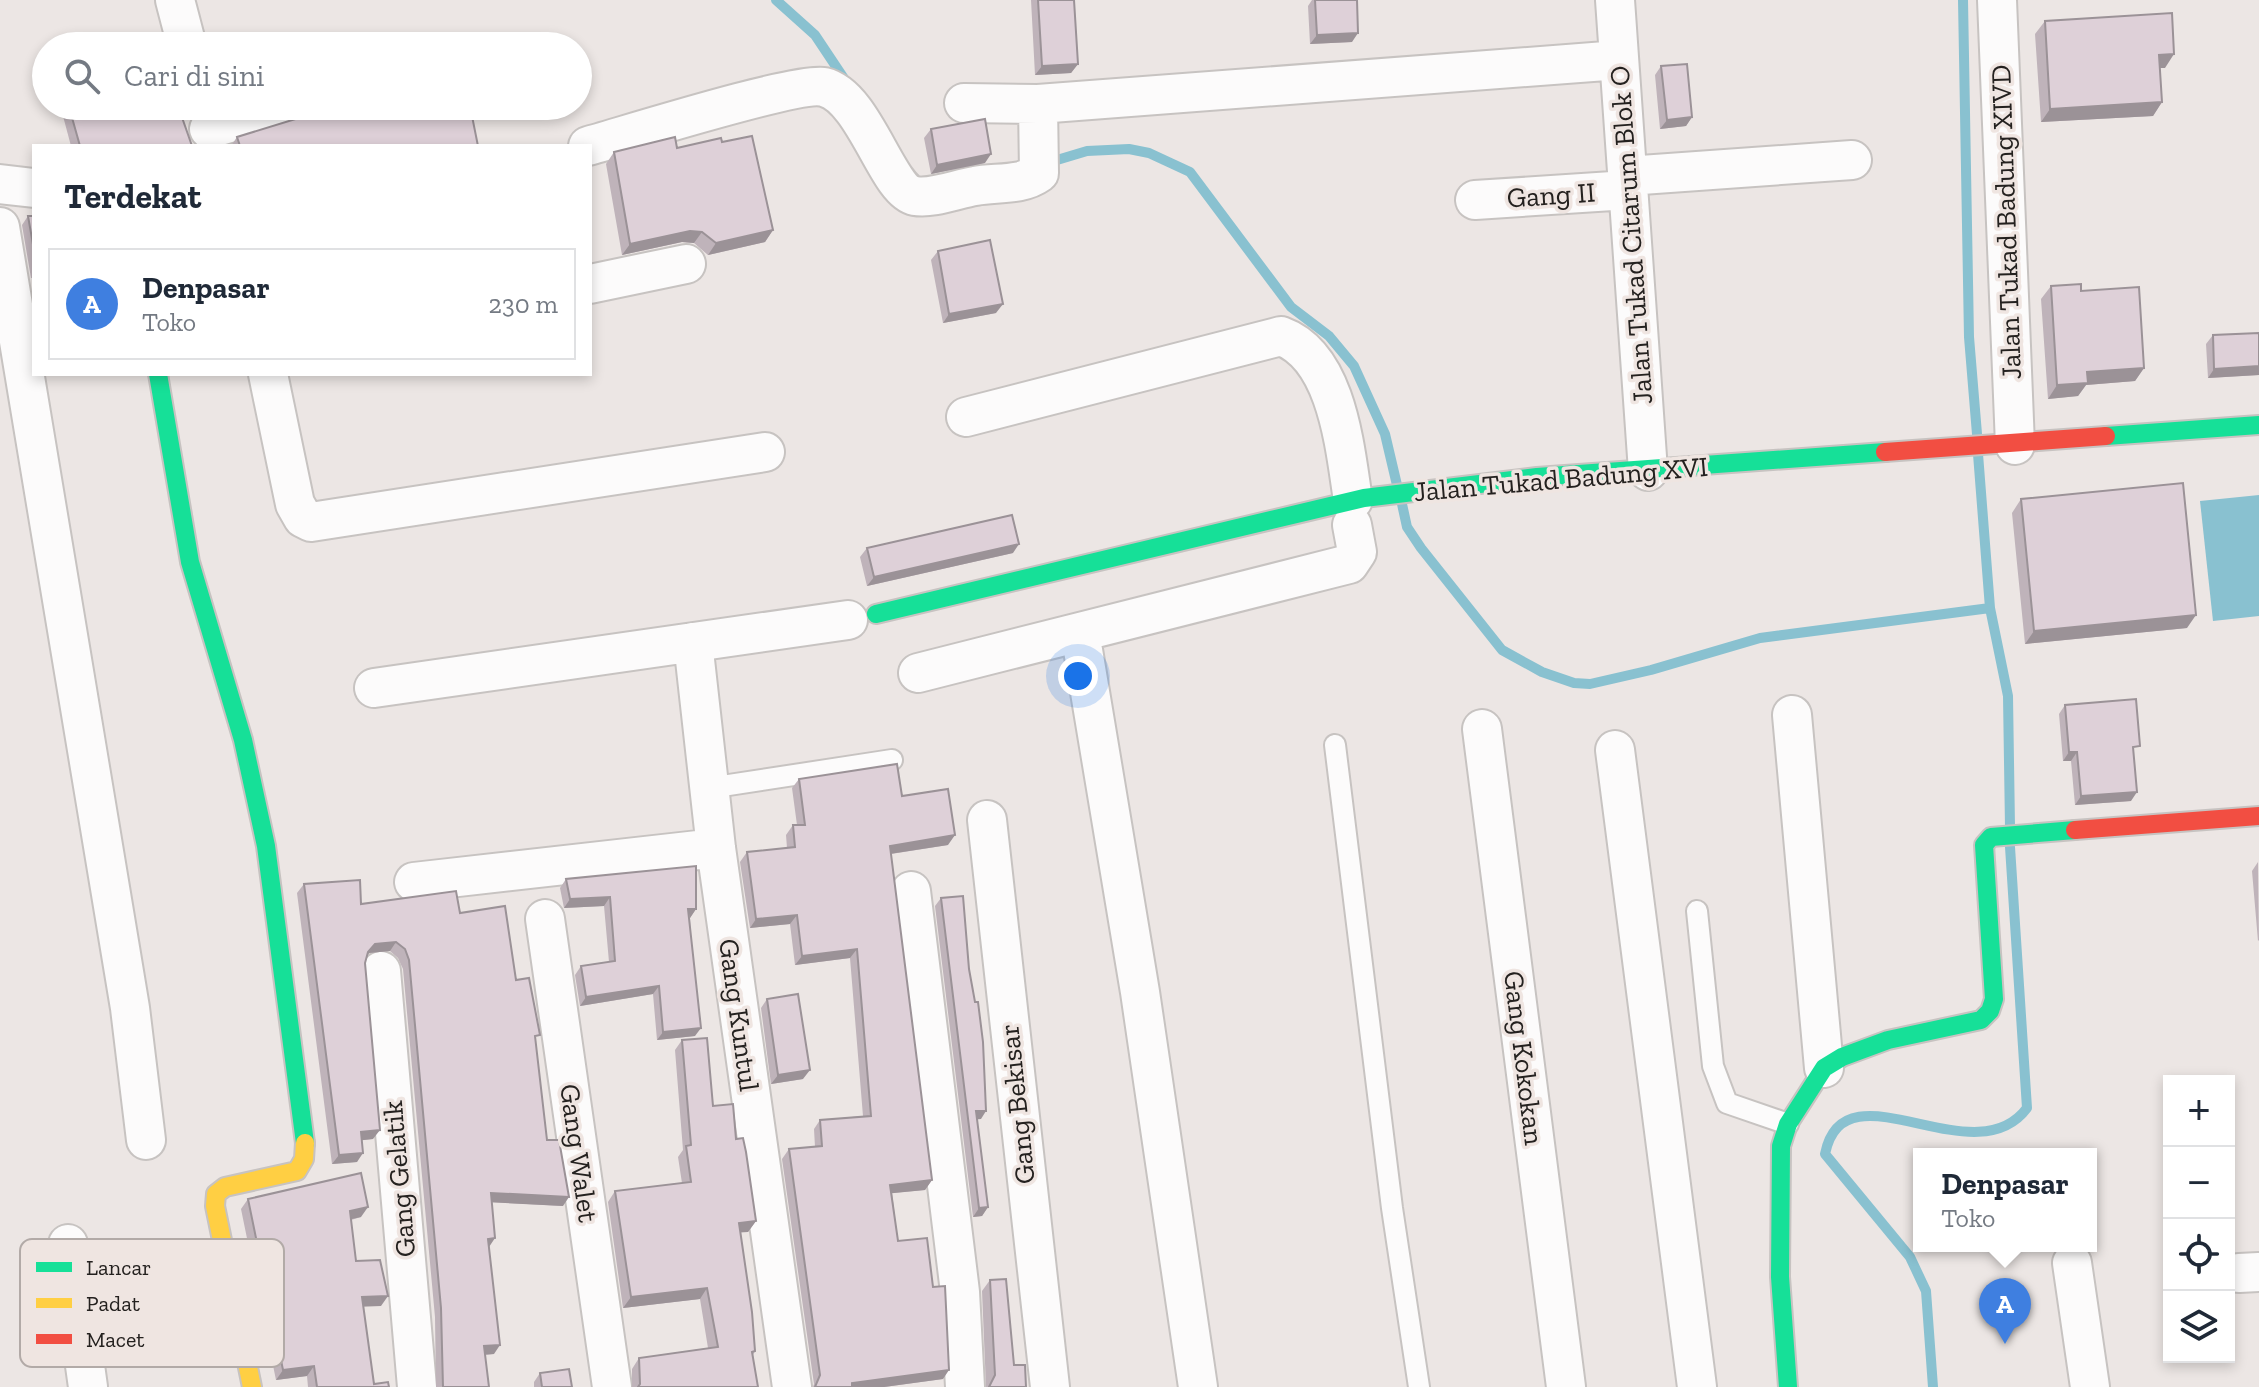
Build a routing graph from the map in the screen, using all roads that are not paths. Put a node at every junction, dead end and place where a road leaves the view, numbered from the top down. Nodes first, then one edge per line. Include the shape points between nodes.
1 (175, 0) edge
2 (1615, 0) edge
3 (1997, 0) edge
4 (183, 32) edge
5 (1619, 60) junction
6 (964, 103) dead end
7 (1038, 118) junction
8 (235, 120) edge
9 (209, 127) edge
10 (592, 145) edge
11 (1852, 160) dead end
12 (1627, 183) junction
13 (0, 184) edge
14 (32, 188) edge
15 (1475, 200) dead end
16 (0, 227) edge
17 (686, 264) dead end
18 (592, 284) edge
19 (158, 376) edge
20 (268, 376) edge
21 (966, 417) dead end
22 (2259, 425) edge
23 (2005, 445) junction
24 (765, 452) dead end
25 (1648, 471) junction
26 (1356, 507) junction
27 (862, 617) joint
28 (1080, 632) junction
29 (693, 642) junction
30 (918, 673) dead end
31 (374, 688) dead end
32 (1792, 715) dead end
33 (1482, 729) dead end
34 (1335, 745) dead end
35 (1615, 750) dead end
36 (892, 760) dead end
37 (709, 788) junction
38 (2259, 816) edge
39 (987, 820) dead end
40 (716, 848) junction
41 (414, 882) dead end
42 (911, 891) dead end
43 (1697, 911) dead end
44 (545, 919) dead end
45 (381, 971) dead end
46 (1824, 1068) junction
47 (1788, 1124) junction
48 (146, 1140) dead end
49 (222, 1239) edge
50 (2072, 1263) dead end
51 (85, 1367) edge
52 (248, 1367) edge
53 (88, 1387) edge
54 (252, 1387) edge
55 (417, 1387) edge
56 (612, 1387) edge
57 (792, 1387) edge
58 (965, 1387) edge
59 (1050, 1387) edge
60 (1198, 1387) edge
61 (1419, 1387) edge
62 (1566, 1387) edge
63 (1697, 1387) edge
64 (1788, 1387) edge
65 (2090, 1387) edge

1 - 4 street
2 - 5 street, Jalan Tukad Citarum Blok O
3 - 23 street, Jalan Tukad Badung XIVD
5 - 7 street
5 - 12 street, Jalan Tukad Citarum Blok O
6 - 7 street
7 - 10 street via 1039,173 1027,181 919,197 908,195 859,116 823,86
8 - 9 street
11 - 12 street, Gang II
12 - 15 street, Gang II
12 - 25 street, Jalan Tukad Citarum Blok O
13 - 14 street
16 - 48 street via 130,1008
17 - 18 street
19 - 49 street via 190,562 243,740 266,846 305,1144 297,1171 225,1187 216,1194
20 - 24 street via 295,504 311,522
21 - 26 street via 1281,336 1294,341 1312,361 1336,407
22 - 23 street, Jalan Tukad Badung XVI
23 - 25 street, Jalan Tukad Badung XVI
25 - 26 street, Jalan Tukad Badung XVI via 1537,477 1432,490
26 - 27 street, Jalan Tukad Badung XVI
26 - 28 street via 1357,552 1349,564
27 - 29 street
28 - 30 street
28 - 60 street
29 - 31 street
29 - 37 street, Gang Kuntul
32 - 46 street
33 - 62 street, Gang Kokokan
34 - 61 lane
35 - 63 street
36 - 37 lane
37 - 40 street, Gang Kuntul
38 - 46 street via 1991,837 1983,856 1994,999 1990,1011 1981,1020 1888,1040
39 - 59 street, Gang Bekisar
40 - 41 street
40 - 57 street, Gang Kuntul
42 - 58 street via 960,1292
43 - 47 lane via 1713,1066 1727,1103
44 - 56 street, Gang Walet
45 - 55 street, Gang Gelatik
46 - 47 street
47 - 64 street via 1781,1146 1780,1277
50 - 65 street
51 - 53 street
52 - 54 street

